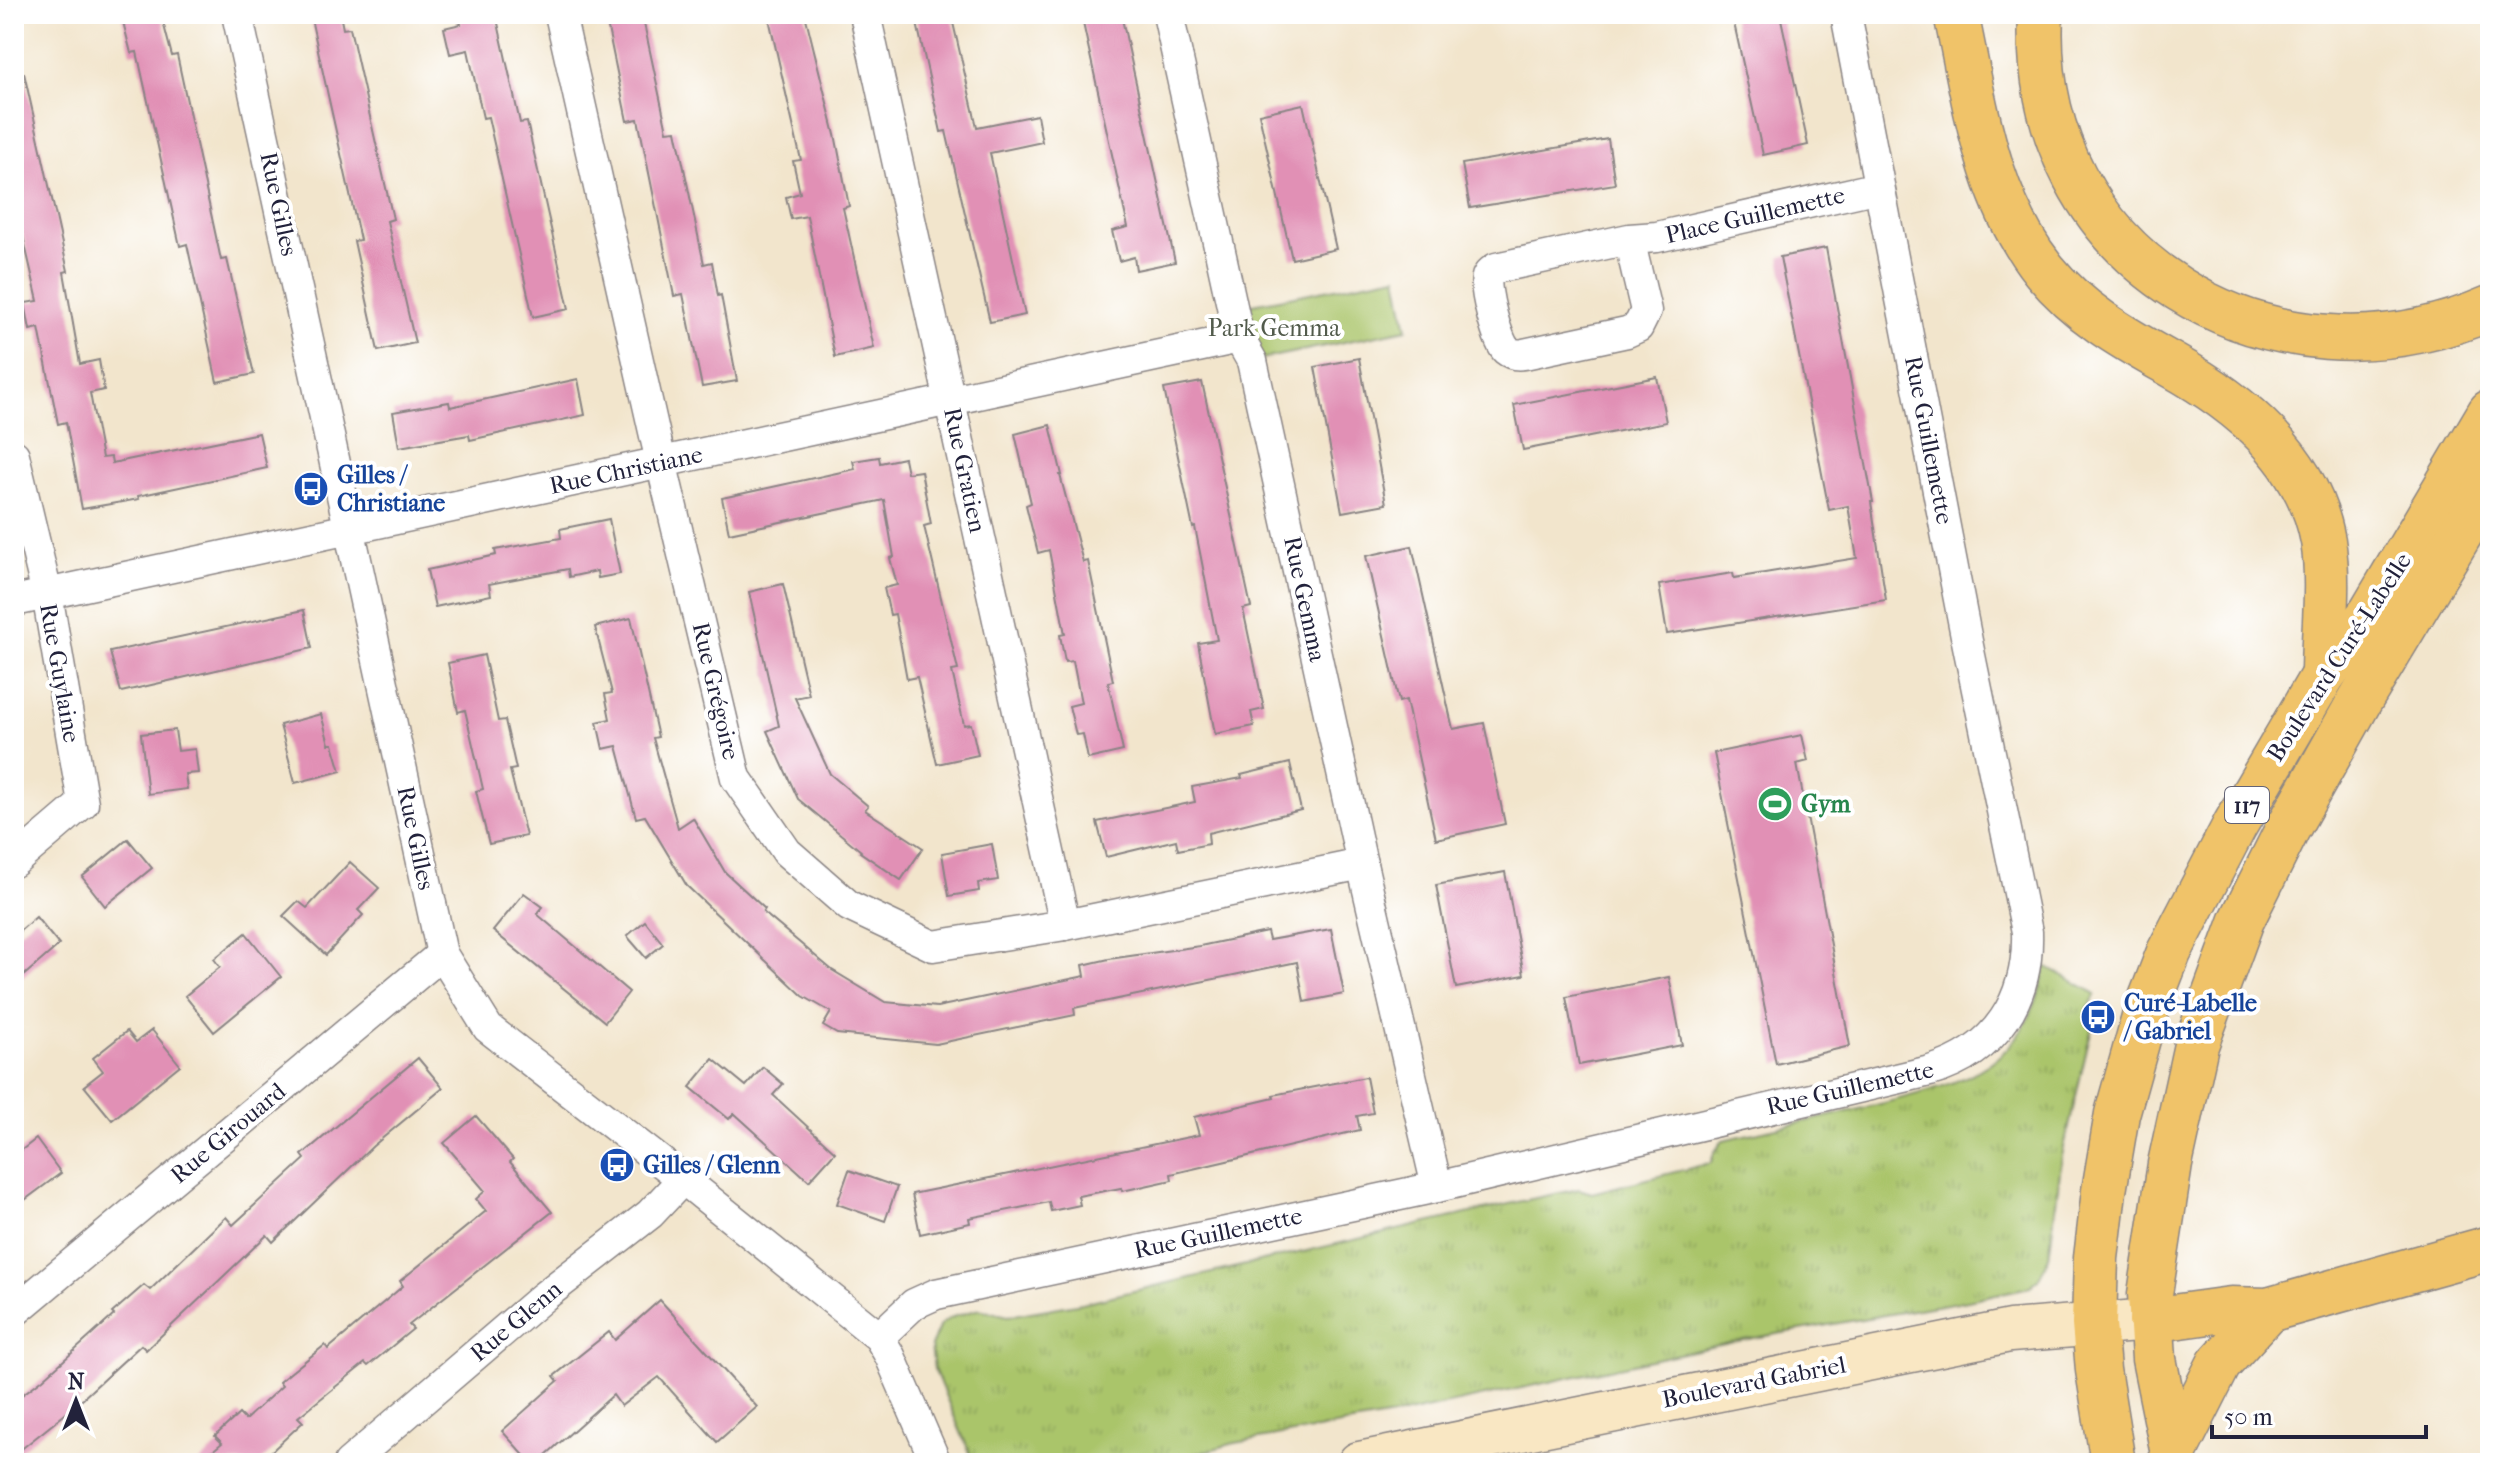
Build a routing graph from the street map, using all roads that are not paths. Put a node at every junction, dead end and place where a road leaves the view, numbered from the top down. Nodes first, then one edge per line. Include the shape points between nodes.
1 (237, 14) edge
2 (560, 14) edge
3 (865, 14) edge
4 (1168, 14) edge
5 (1846, 14) edge
6 (1956, 14) edge
7 (2041, 14) edge
8 (1879, 187) junction
9 (1629, 239) junction
10 (2490, 308) edge
11 (1239, 338) junction
12 (950, 400) junction
13 (2490, 412) edge
14 (14, 455) edge
15 (661, 462) junction
16 (2490, 484) edge
17 (348, 530) junction
18 (47, 594) junction
19 (14, 601) edge
20 (2323, 675) junction
21 (14, 862) edge
22 (1362, 864) junction
23 (1065, 925) junction
24 (442, 954) junction
25 (683, 1179) junction
26 (1437, 1187) junction
27 (2490, 1248) edge
28 (2268, 1310) junction
29 (14, 1312) edge
30 (2151, 1320) junction
31 (2094, 1324) junction
32 (879, 1337) junction
33 (2174, 1459) edge
34 (349, 1463) edge
35 (936, 1463) edge
36 (1359, 1463) edge
37 (2113, 1463) edge

1 - 17 street, Rue Gilles
2 - 15 street, Rue Grégoire
3 - 12 street, Rue Gratien
4 - 11 street, Rue Gemma
5 - 8 street, Rue Guillemette
6 - 20 main road via 2002,199 2045,270 2111,330 2240,410 2295,469 2323,541
7 - 10 main road via 2046,90 2066,157 2112,230 2175,286 2249,323 2335,339 2428,329
8 - 9 street, Place Guillemette
8 - 26 street, Rue Guillemette via 2027,932 2024,974 2015,1001 1991,1036 1943,1067
9 - 9 street, Place Guillemette via 1492,270 1487,287 1504,348 1524,354 1638,327 1646,311
11 - 12 street, Rue Christiane
11 - 22 street, Rue Gemma via 1252,361
12 - 15 street, Rue Christiane
12 - 23 street, Rue Gratien
13 - 20 main road, Boulevard Curé-Labelle / 117 via 2371,613
14 - 18 street, Rue Guylaine
15 - 17 street, Rue Christiane
15 - 23 street, Rue Grégoire via 736,778 787,852 849,906 933,946
16 - 30 main road, Boulevard Curé-Labelle / 117 via 2288,828 2225,961 2196,1045 2178,1121 2152,1271
17 - 18 street, Rue Christiane
17 - 24 street, Rue Gilles
18 - 19 street, Rue Christiane
18 - 21 street, Rue Guylaine via 83,803
20 - 31 main road, Boulevard Curé-Labelle / 117 via 2195,900 2145,1014 2109,1153
22 - 23 street, Rue Grégoire
22 - 26 street, Rue Gemma
24 - 25 street, Rue Gilles via 488,1028
24 - 29 street, Rue Girouard
25 - 32 street, Rue Gilles
25 - 34 street, Rue Glenn via 650,1214 543,1297
26 - 32 street, Rue Guillemette via 936,1294 914,1304
27 - 28 main road
28 - 30 main road via 2231,1309
28 - 33 main road via 2219,1364
30 - 31 street, Boulevard Gabriel
30 - 33 main road, Boulevard Curé-Labelle / 117
31 - 36 street, Boulevard Gabriel via 2010,1331
31 - 37 main road, Boulevard Curé-Labelle / 117
32 - 35 street, Rue Gilles

